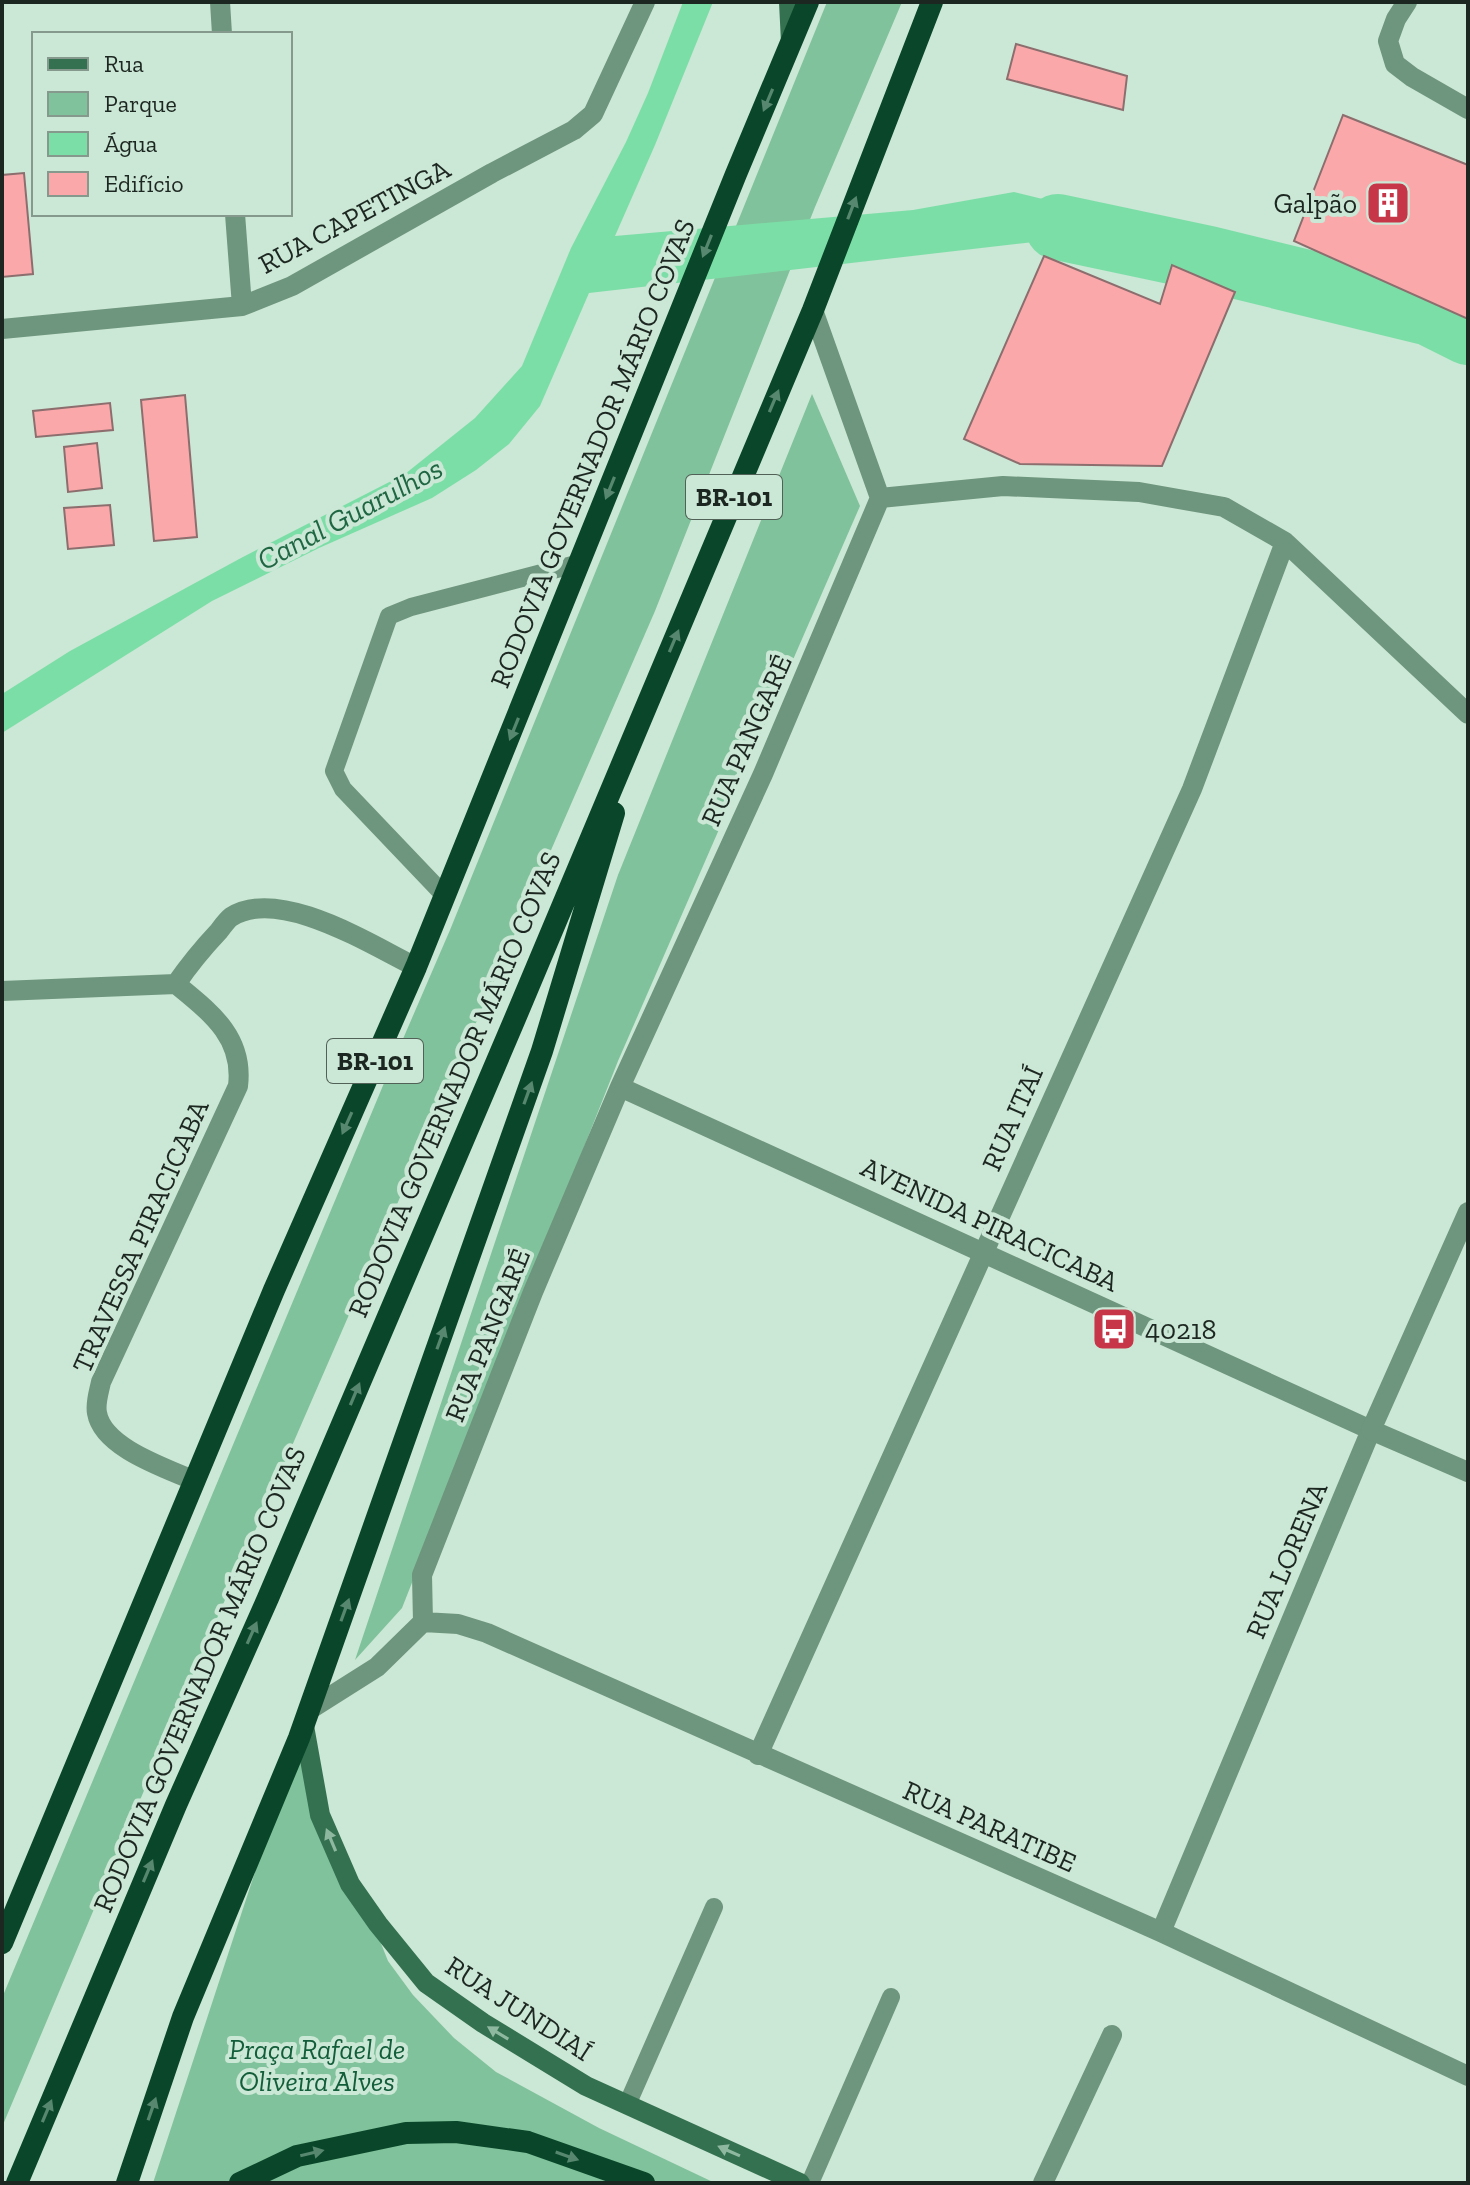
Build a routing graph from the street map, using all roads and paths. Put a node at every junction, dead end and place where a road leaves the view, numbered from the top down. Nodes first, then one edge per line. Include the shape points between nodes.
1 (220, 2) edge
2 (645, 2) edge
3 (789, 2) edge
4 (808, 2) edge
5 (932, 2) edge
6 (1407, 2) edge
7 (222, 32) edge
8 (791, 46) junction
9 (1468, 109) edge
10 (235, 216) edge
11 (242, 306) junction
12 (813, 310) junction
13 (2, 329) edge
14 (880, 498) junction
15 (1285, 542) junction
16 (580, 563) junction
17 (643, 713) junction
18 (1468, 714) edge
19 (445, 896) junction
20 (416, 967) junction
21 (176, 984) junction
22 (2, 991) edge
23 (620, 1087) junction
24 (1468, 1212) edge
25 (982, 1252) junction
26 (1371, 1430) junction
27 (1468, 1472) edge
28 (195, 1481) junction
29 (423, 1622) junction
30 (306, 1718) junction
31 (758, 1755) junction
32 (714, 1907) dead end
33 (1161, 1932) junction
34 (2, 1943) edge
35 (891, 1997) dead end
36 (1112, 2035) dead end
37 (1468, 2076) edge
38 (627, 2105) junction
39 (17, 2183) edge
40 (127, 2183) edge
41 (240, 2183) edge
42 (644, 2183) edge
43 (800, 2183) edge
44 (810, 2183) edge
45 (1043, 2183) edge

1 - 7 street
2 - 11 street, RUA CAPETINGA via 593,114 574,130 292,286
3 - 8 main road
4 - 8 highway, RODOVIA GOVERNADOR MÁRIO COVAS / BR-101
12 -> 5 highway, RODOVIA GOVERNADOR MÁRIO COVAS / BR-101
6 - 9 street via 1388,41 1395,64
8 -> 16 highway, RODOVIA GOVERNADOR MÁRIO COVAS / BR-101
10 - 11 street
11 - 13 street, RUA CAPETINGA
12 - 14 street
17 -> 12 highway, RODOVIA GOVERNADOR MÁRIO COVAS / BR-101
14 - 15 street via 1003,486 1139,492 1224,507
14 - 23 street, RUA PANGARÉ via 763,774
15 - 18 street
15 - 25 street, RUA ITAÍ via 1192,789
16 -> 19 highway, RODOVIA GOVERNADOR MÁRIO COVAS / BR-101
16 - 19 lane via 389,616 334,771 343,789
30 -> 17 highway via 542,1051
39 -> 17 highway, RODOVIA GOVERNADOR MÁRIO COVAS / BR-101
19 - 20 highway, RODOVIA GOVERNADOR MÁRIO COVAS / BR-101
20 - 21 street via 324,922 289,909 256,907 231,918
20 -> 28 highway, RODOVIA GOVERNADOR MÁRIO COVAS / BR-101
21 - 22 street
21 - 28 street, TRAVESSA PIRACICABA via 217,1018 235,1051 238,1086 101,1382 96,1410 107,1434 126,1449
23 - 25 street, AVENIDA PIRACICABA
23 - 29 street, RUA PANGARÉ via 422,1575
24 - 26 street, RUA LORENA
25 - 26 street, AVENIDA PIRACICABA
25 - 31 street, RUA ITAÍ
26 - 27 street, AVENIDA PIRACICABA
26 - 33 street, RUA LORENA
28 - 34 highway, RODOVIA GOVERNADOR MÁRIO COVAS / BR-101
29 - 30 street via 377,1667
29 - 31 street, RUA PARATIBE via 487,1633
38 -> 30 main road, RUA JUNDIAÍ via 586,2086 426,1983 350,1884 320,1815
40 -> 30 highway via 183,2017
31 - 33 street, RUA PARATIBE
32 - 38 lane
33 - 37 street, RUA PARATIBE
35 - 44 lane
36 - 45 street
43 -> 38 main road, RUA JUNDIAÍ
41 -> 42 highway via 297,2156 406,2133 456,2132 528,2142

